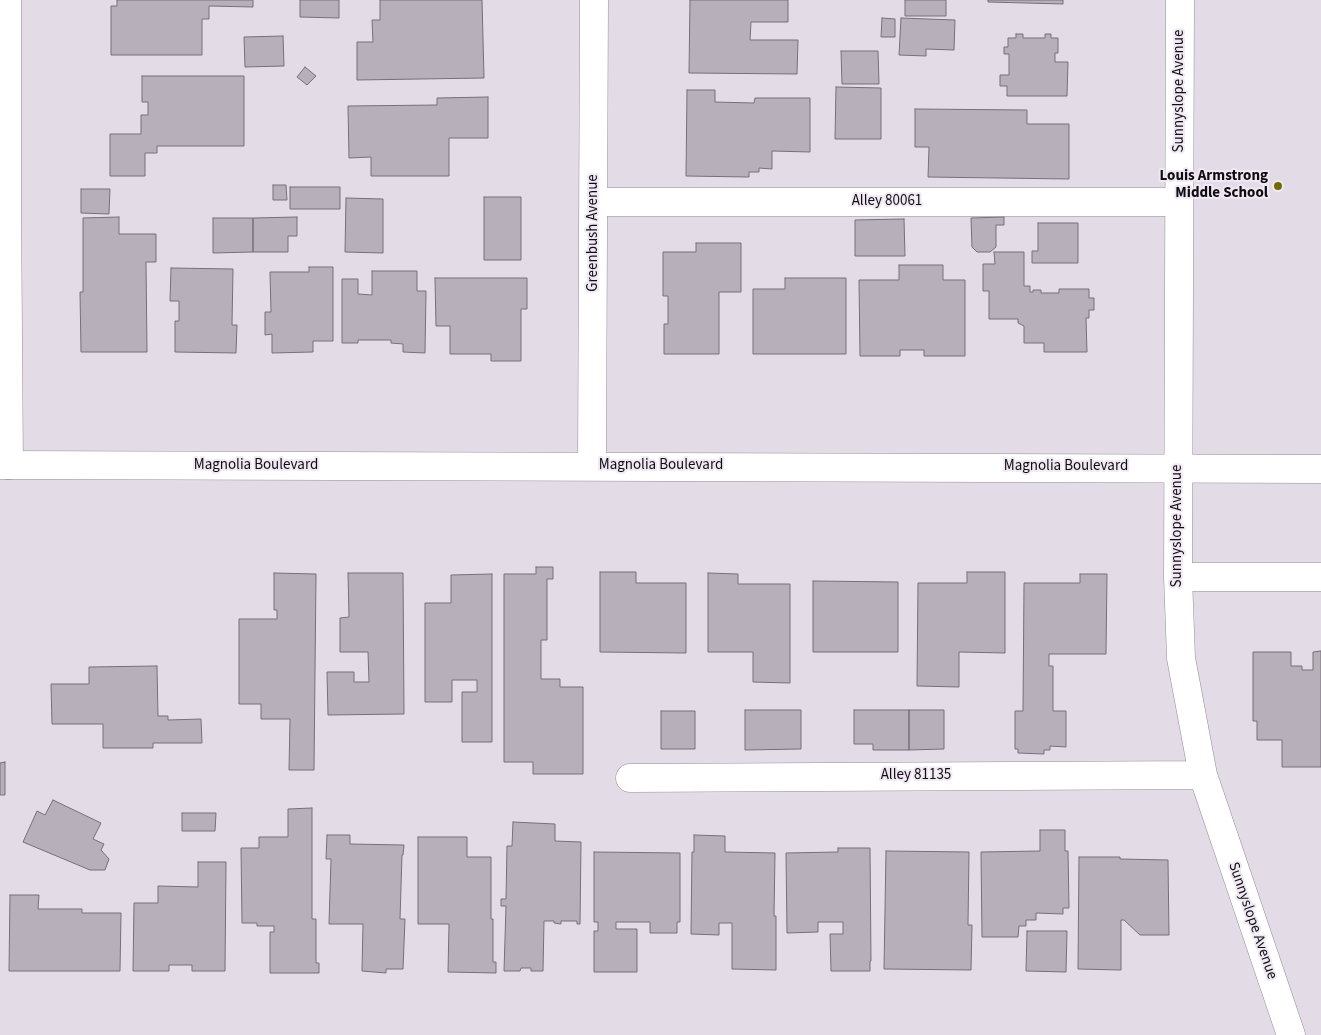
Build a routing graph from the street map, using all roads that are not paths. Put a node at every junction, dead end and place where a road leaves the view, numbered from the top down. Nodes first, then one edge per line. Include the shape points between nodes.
1 (7, 0) edge
2 (594, 0) edge
3 (1180, 0) edge
4 (3, 200) edge
5 (594, 202) junction
6 (1180, 202) junction
7 (5, 465) edge
8 (592, 466) junction
9 (1178, 468) junction
10 (1321, 469) edge
11 (1178, 577) junction
12 (1321, 577) edge
13 (1202, 775) junction
14 (630, 778) dead end
15 (1291, 1035) edge

1 - 4 street
2 - 5 street, Greenbush Avenue
3 - 6 street, Sunnyslope Avenue
4 - 7 street
5 - 6 street, Alley 80061
5 - 8 street, Greenbush Avenue
6 - 9 street, Sunnyslope Avenue
7 - 8 street, Magnolia Boulevard
8 - 9 street, Magnolia Boulevard
9 - 10 street, Magnolia Boulevard
9 - 11 street, Sunnyslope Avenue
11 - 12 street
11 - 13 street, Sunnyslope Avenue via 1180,658
13 - 14 street, Alley 81135
13 - 15 street, Sunnyslope Avenue

